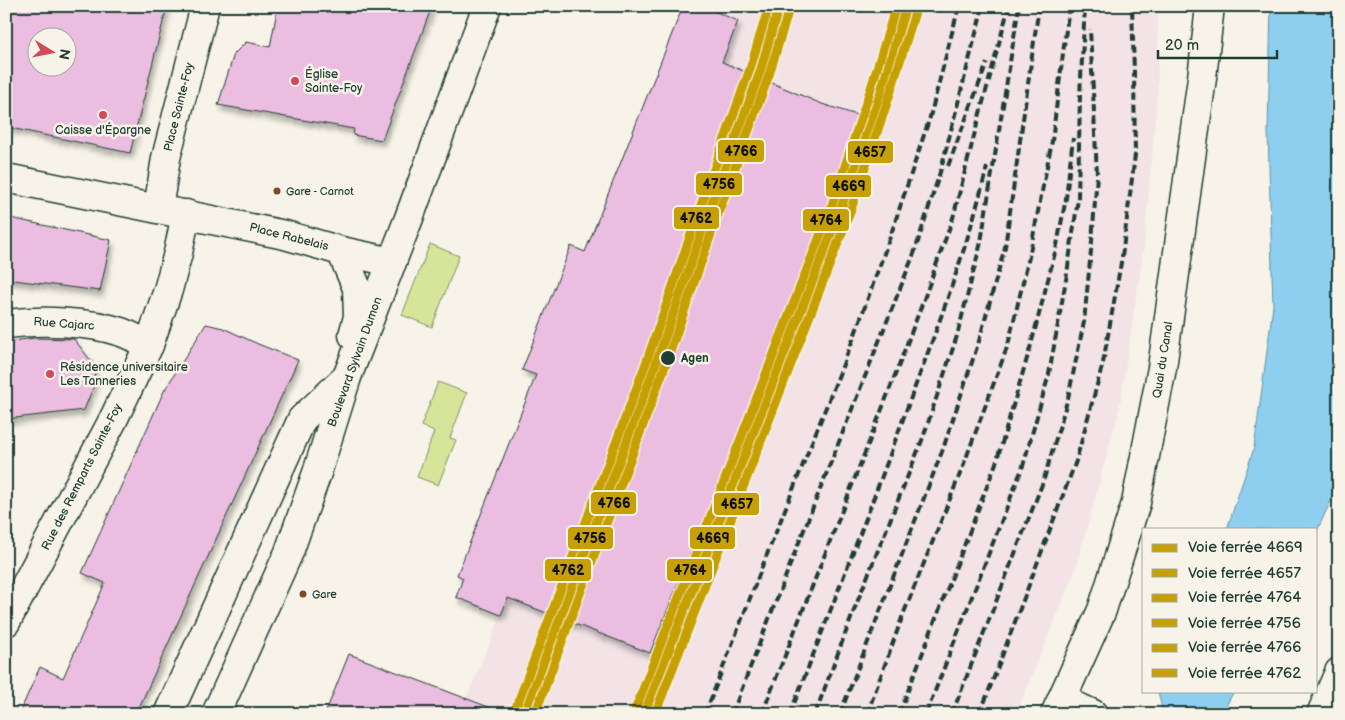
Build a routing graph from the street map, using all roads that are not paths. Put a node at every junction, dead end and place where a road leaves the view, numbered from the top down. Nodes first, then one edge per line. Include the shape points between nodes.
1 (205, 6) edge
2 (488, 6) edge
3 (1210, 6) edge
4 (6, 178) edge
5 (158, 209) junction
6 (186, 214) junction
7 (341, 251) junction
8 (392, 262) junction
9 (6, 324) edge
10 (149, 345) junction
11 (339, 385) junction
12 (6, 622) edge
13 (1339, 672) edge
14 (1058, 707) edge
15 (1090, 712) edge
16 (168, 714) edge
17 (216, 714) edge
18 (1321, 714) edge

1 - 5 street, Place Sainte-Foy via 166,158
2 - 8 street, Boulevard Sylvain Dumon
3 - 14 street, Quai du Canal via 1162,368 1136,503 1102,610
4 - 5 street, Place Rabelais
5 - 6 street, Place Rabelais
6 - 7 street, Place Rabelais via 285,234
6 - 10 street, Rue des Remparts Sainte-Foy via 168,290
7 - 8 street, Place Rabelais
7 - 11 street via 357,288 358,317
8 - 11 street, Boulevard Sylvain Dumon
9 - 10 street, Rue Cajarc via 32,321 97,326 123,332
10 - 12 street, Rue des Remparts Sainte-Foy
11 - 16 street via 302,418
11 - 17 street via 317,431 317,473 289,552
13 - 18 street
14 - 15 street

